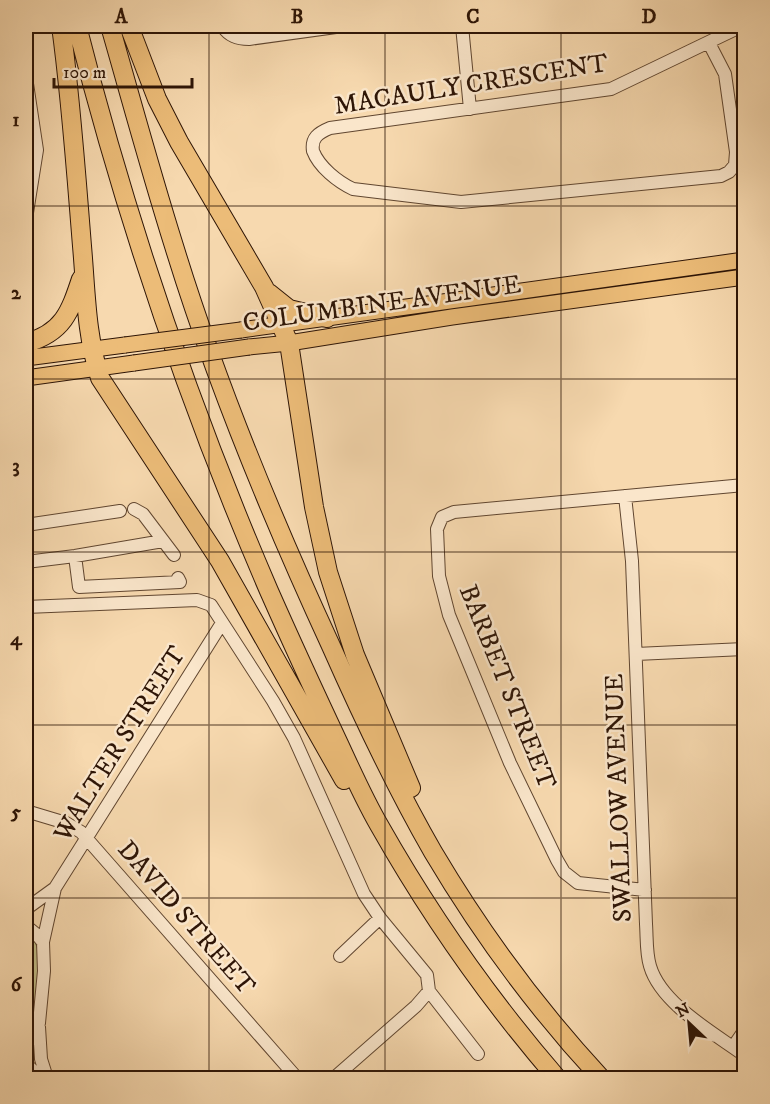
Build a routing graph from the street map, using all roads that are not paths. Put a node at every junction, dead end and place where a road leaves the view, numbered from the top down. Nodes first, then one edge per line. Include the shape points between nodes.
1 (61, 26) edge
2 (77, 26) edge
3 (110, 26) edge
4 (129, 26) edge
5 (222, 26) edge
6 (343, 26) edge
7 (462, 26) edge
8 (741, 26) edge
9 (709, 43) junction
10 (26, 77) edge
11 (470, 109) junction
12 (26, 219) edge
13 (744, 260) edge
14 (84, 271) junction
15 (744, 277) edge
16 (264, 287) junction
17 (327, 318) junction
18 (281, 324) junction
19 (289, 343) junction
20 (26, 344) edge
21 (91, 349) junction
22 (26, 358) edge
23 (97, 368) junction
24 (26, 378) edge
25 (744, 485) edge
26 (625, 496) junction
27 (134, 509) dead end
28 (120, 511) dead end
29 (26, 525) edge
30 (163, 541) junction
31 (174, 555) dead end
32 (75, 556) junction
33 (26, 562) edge
34 (178, 578) dead end
35 (26, 607) edge
36 (222, 623) junction
37 (744, 649) edge
38 (636, 654) junction
39 (26, 811) edge
40 (377, 822) junction
41 (86, 839) junction
42 (433, 852) junction
43 (55, 888) junction
44 (645, 890) junction
45 (26, 909) edge
46 (380, 918) junction
47 (26, 926) edge
48 (42, 942) junction
49 (340, 956) dead end
50 (429, 991) junction
51 (39, 1023) junction
52 (744, 1031) edge
53 (26, 1047) edge
54 (733, 1047) junction
55 (477, 1054) dead end
56 (744, 1055) edge
57 (26, 1064) edge
58 (40, 1078) edge
59 (47, 1078) edge
60 (297, 1078) edge
61 (334, 1078) edge
62 (557, 1078) edge
63 (601, 1078) edge

1 - 14 highway
2 - 40 highway via 148,273 207,439 283,622
3 - 42 highway via 174,249 245,448 356,702
4 - 16 highway via 173,131
5 - 6 street via 240,39
7 - 11 street
8 - 9 street
9 - 11 street, MACAULY CRESCENT via 611,89
9 - 11 street, MACAULY CRESCENT via 725,74 736,152 735,165 721,176 452,202 353,189 326,168 313,151 314,138 330,128
10 - 12 street via 37,150
13 - 17 main road, COLUMBINE AVENUE
14 - 20 highway via 72,306 58,327
14 - 21 highway
15 - 19 main road, COLUMBINE AVENUE
16 - 17 highway via 289,309
16 - 18 highway
17 - 18 main road, COLUMBINE AVENUE
18 - 19 highway
18 - 21 main road, COLUMBINE AVENUE, bridge
19 - 23 main road, COLUMBINE AVENUE, bridge
19 - 42 highway via 328,572 355,655 420,808
21 - 22 main road, COLUMBINE AVENUE
21 - 23 highway
23 - 24 main road, COLUMBINE AVENUE
23 - 40 highway via 220,561 342,777
25 - 26 street, BARBET STREET
26 - 38 street, SWALLOW AVENUE
26 - 44 street, BARBET STREET via 450,513 442,517 436,529 437,560 438,576 456,632 510,763 564,872 578,883
27 - 30 street via 143,514
28 - 29 street
30 - 31 street
30 - 32 street
32 - 33 street
32 - 34 street via 79,587 180,582
35 - 36 street via 197,600 211,605
36 - 41 street, WALTER STREET
36 - 46 street via 294,738 364,894
37 - 38 street
38 - 44 street, SWALLOW AVENUE
39 - 41 street, DAVID STREET via 66,824
40 - 62 highway via 444,933 508,1022
41 - 43 street, WALTER STREET
41 - 60 street, DAVID STREET
42 - 63 highway via 502,958 549,1020
43 - 45 street, WALTER STREET
43 - 48 street, WALTER STREET
44 - 54 street, SWALLOW AVENUE via 648,952 654,975 676,1004
46 - 49 street
46 - 50 street via 428,975
47 - 48 street
48 - 51 street, WALTER STREET via 44,971
50 - 55 street
50 - 61 street
51 - 53 street, WALTER STREET
51 - 59 street via 41,1059
52 - 54 street
54 - 56 street, SWALLOW AVENUE
57 - 58 street

